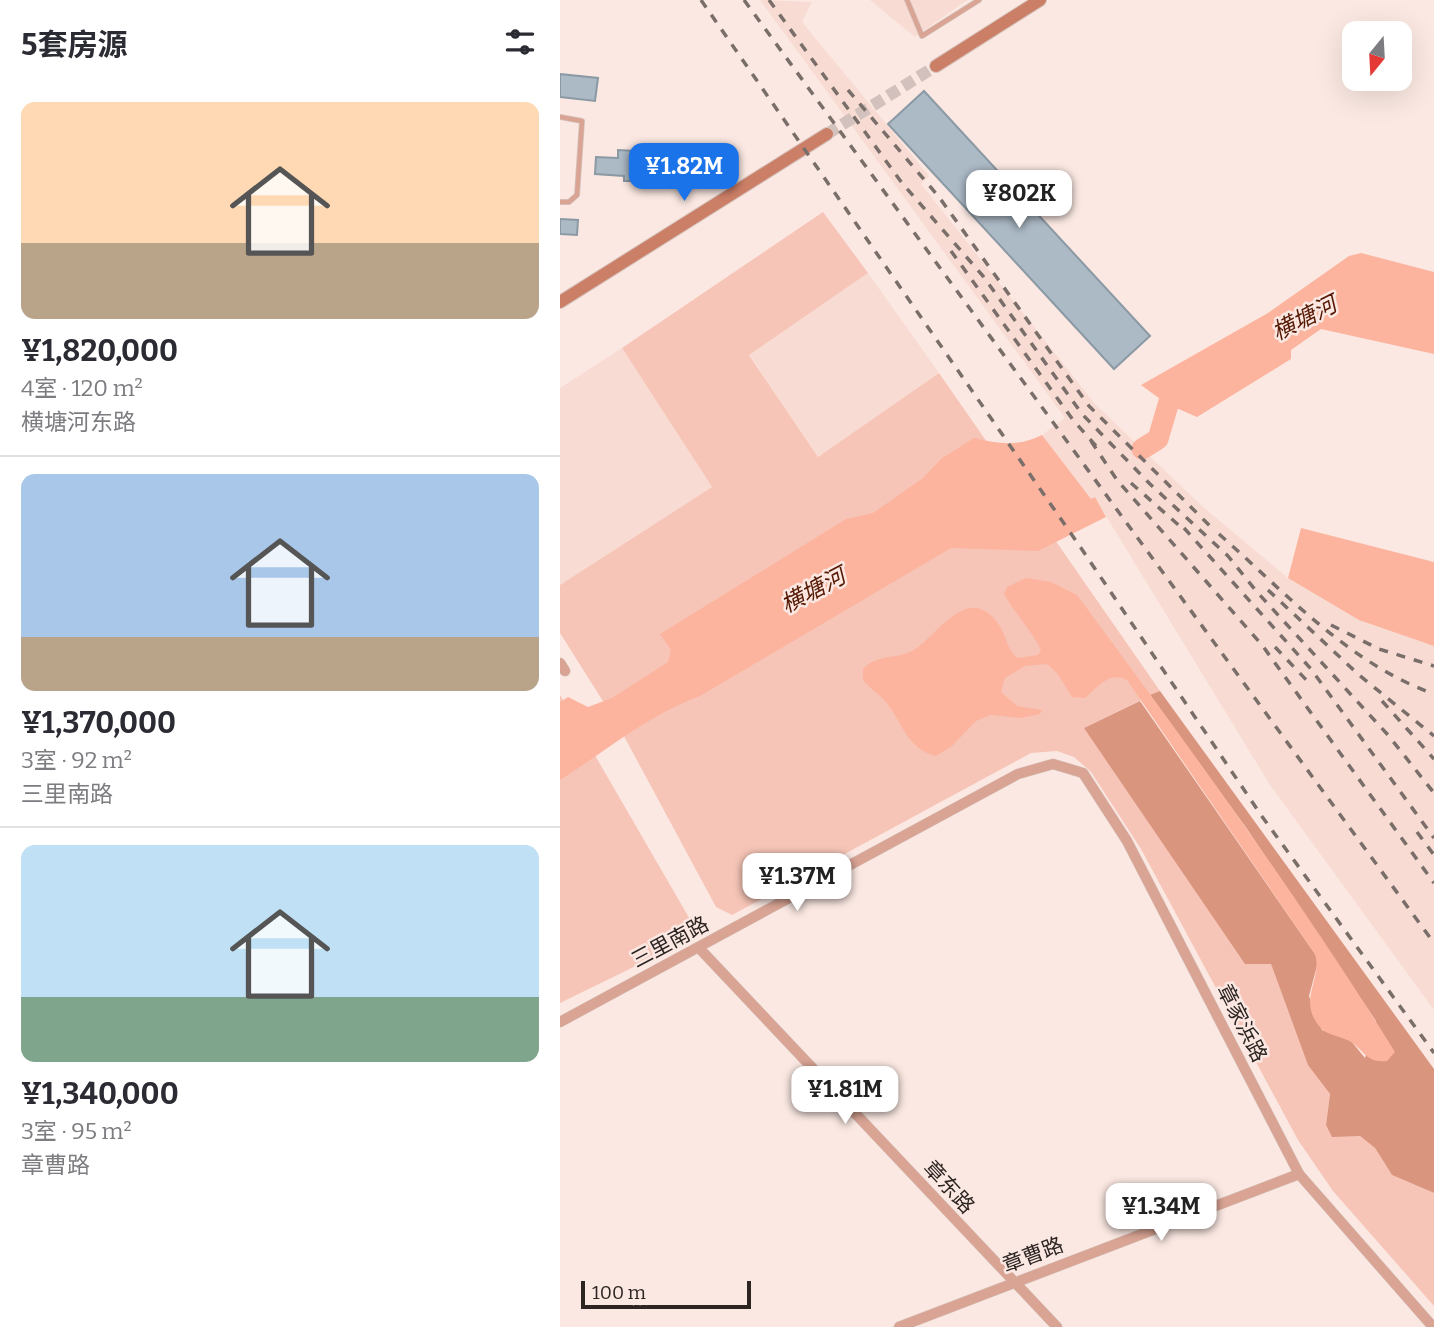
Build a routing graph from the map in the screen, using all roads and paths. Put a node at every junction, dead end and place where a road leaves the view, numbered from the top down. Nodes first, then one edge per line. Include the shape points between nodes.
1 (907, 0) edge
2 (979, 0) edge
3 (1040, 0) edge
4 (936, 66) tunnel mouth
5 (560, 117) edge
6 (827, 134) tunnel mouth
7 (560, 202) edge
8 (560, 302) edge
9 (1018, 774) joint
10 (700, 949) junction
11 (560, 1022) edge
12 (1299, 1174) junction
13 (1012, 1283) junction
14 (899, 1327) edge
15 (1057, 1327) edge
16 (1433, 1327) edge

1 - 2 lane via 922,36
3 - 4 main road
5 - 7 lane via 582,121 577,195
6 - 8 main road
9 - 10 street, 三里南路
9 - 12 street, 章家浜路 via 1053,764 1083,773 1127,842
10 - 11 street, 三里南路
10 - 13 street, 章东路
12 - 13 street, 章曹路
12 - 16 street, 章家浜路
13 - 14 street, 章曹路
13 - 15 street, 章东路

